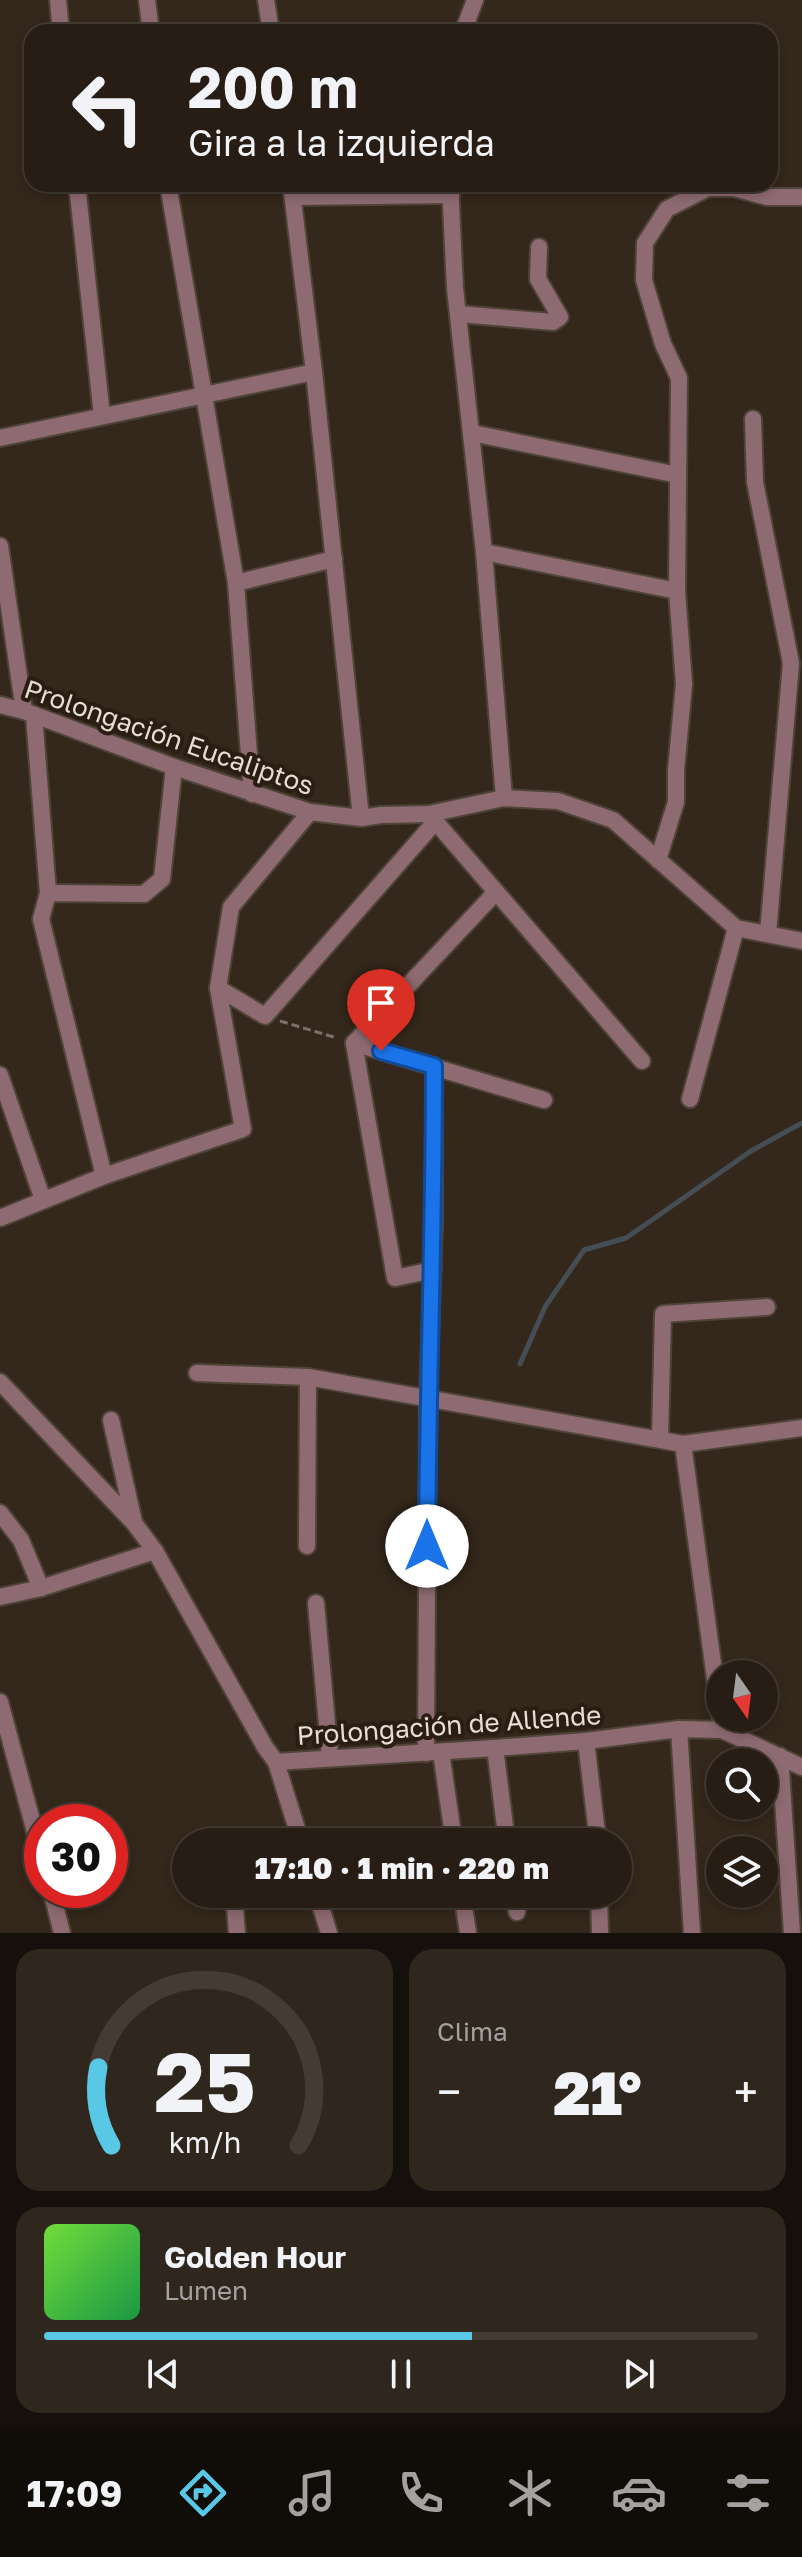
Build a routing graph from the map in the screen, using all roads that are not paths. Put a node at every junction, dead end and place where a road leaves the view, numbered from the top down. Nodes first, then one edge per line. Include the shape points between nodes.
1 (58, 0) edge
2 (147, 0) edge
3 (266, 0) edge
4 (475, 0) edge
5 (60, 24) edge
6 (150, 24) edge
7 (270, 24) edge
8 (466, 24) edge
9 (78, 192) edge
10 (169, 192) edge
11 (292, 192) edge
12 (450, 192) edge
13 (700, 192) edge
14 (749, 192) edge
15 (802, 197) edge
16 (539, 247) dead end
17 (459, 314) junction
18 (314, 372) junction
19 (203, 397) junction
20 (102, 416) junction
21 (753, 419) dead end
22 (472, 433) junction
23 (0, 438) edge
24 (678, 475) junction
25 (0, 546) edge
26 (484, 552) junction
27 (334, 559) junction
28 (236, 583) junction
29 (677, 591) junction
30 (0, 705) edge
31 (29, 713) junction
32 (174, 767) junction
33 (252, 794) junction
34 (504, 798) junction
35 (310, 812) junction
36 (361, 818) junction
37 (432, 818) junction
38 (658, 860) junction
39 (496, 892) junction
40 (48, 893) junction
41 (736, 928) junction
42 (768, 934) junction
43 (802, 941) edge
44 (218, 988) junction
45 (354, 1043) junction
46 (642, 1061) dead end
47 (434, 1066) junction
48 (0, 1075) edge
49 (690, 1099) dead end
50 (544, 1100) dead end
51 (104, 1176) junction
52 (43, 1200) junction
53 (0, 1218) edge
54 (433, 1270) junction
55 (767, 1307) dead end
56 (197, 1373) dead end
57 (308, 1377) junction
58 (0, 1382) edge
59 (428, 1398) junction
60 (111, 1420) dead end
61 (802, 1428) edge
62 (660, 1439) junction
63 (683, 1444) junction
64 (0, 1513) edge
65 (134, 1523) junction
66 (307, 1546) dead end
67 (155, 1551) junction
68 (41, 1588) junction
69 (0, 1597) edge
70 (316, 1603) dead end
71 (712, 1660) edge
72 (0, 1702) edge
73 (679, 1729) junction
74 (706, 1730) edge
75 (726, 1732) edge
76 (586, 1741) junction
77 (495, 1748) junction
78 (434, 1752) junction
79 (780, 1756) junction
80 (330, 1757) junction
81 (276, 1762) junction
82 (802, 1767) edge
83 (27, 1804) edge
84 (297, 1828) edge
85 (451, 1828) edge
86 (505, 1828) edge
87 (596, 1828) edge
88 (56, 1908) edge
89 (235, 1908) edge
90 (321, 1908) edge
91 (464, 1908) edge
92 (516, 1908) edge
93 (599, 1908) edge
94 (517, 1912) dead end
95 (62, 1933) edge
96 (237, 1933) edge
97 (329, 1933) edge
98 (468, 1933) edge
99 (600, 1933) edge
100 (692, 1933) edge
101 (792, 1933) edge

1 - 5 street
2 - 6 street
3 - 7 street
4 - 8 street
9 - 20 street
10 - 19 street
11 - 18 street
12 - 17 street
13 - 24 street via 667,209 645,243 644,280 679,378
14 - 15 street
16 - 17 street via 538,279 560,317 553,322
17 - 22 street
18 - 19 street
18 - 27 street
19 - 20 street
19 - 28 street
20 - 23 street
21 - 42 street via 755,482 791,663
22 - 24 street
22 - 26 street
24 - 29 street
25 - 31 street
26 - 29 street
26 - 34 street
27 - 28 street
27 - 36 street
28 - 33 street
29 - 38 street via 684,684 676,802
30 - 31 street, Prolongación Eucaliptos
31 - 32 street, Prolongación Eucaliptos
31 - 40 street
32 - 33 street, Prolongación Eucaliptos
32 - 40 street via 162,879 144,894
33 - 35 street, Prolongación Eucaliptos
34 - 37 street, Prolongación Eucaliptos
34 - 38 street, Prolongación Eucaliptos via 558,801 613,820
35 - 36 street, Prolongación Eucaliptos
35 - 44 street via 231,907
36 - 37 street, Prolongación Eucaliptos
37 - 39 street
37 - 44 street via 265,1016
38 - 41 street, Prolongación Eucaliptos
39 - 45 street
39 - 46 street
40 - 51 street via 41,919
41 - 42 street
41 - 49 street
42 - 43 street
44 - 51 street via 243,1129
45 - 47 street
45 - 54 street via 395,1278
47 - 50 street
47 - 54 street
48 - 52 street
51 - 52 street
52 - 53 street
54 - 59 street
55 - 62 street via 663,1314
56 - 57 street
57 - 59 street
57 - 66 street
58 - 65 street, Prolongación de Allende
59 - 62 street
59 - 78 street
60 - 65 street
61 - 63 street
62 - 63 street
63 - 71 street
64 - 68 street via 21,1540
65 - 67 street, Prolongación de Allende
67 - 68 street
67 - 81 street, Prolongación de Allende
68 - 69 street
70 - 80 street
72 - 83 street
73 - 74 street, Prolongación de Allende
73 - 76 street, Prolongación de Allende
73 - 100 street
75 - 79 street, Prolongación de Allende
76 - 77 street, Prolongación de Allende
76 - 87 street
77 - 78 street, Prolongación de Allende
77 - 86 street
78 - 80 street, Prolongación de Allende
78 - 85 street
79 - 82 street, Prolongación de Allende
79 - 101 street
80 - 81 street, Prolongación de Allende
81 - 84 street
88 - 95 street
89 - 96 street
90 - 97 street
91 - 98 street
92 - 94 street
93 - 99 street

